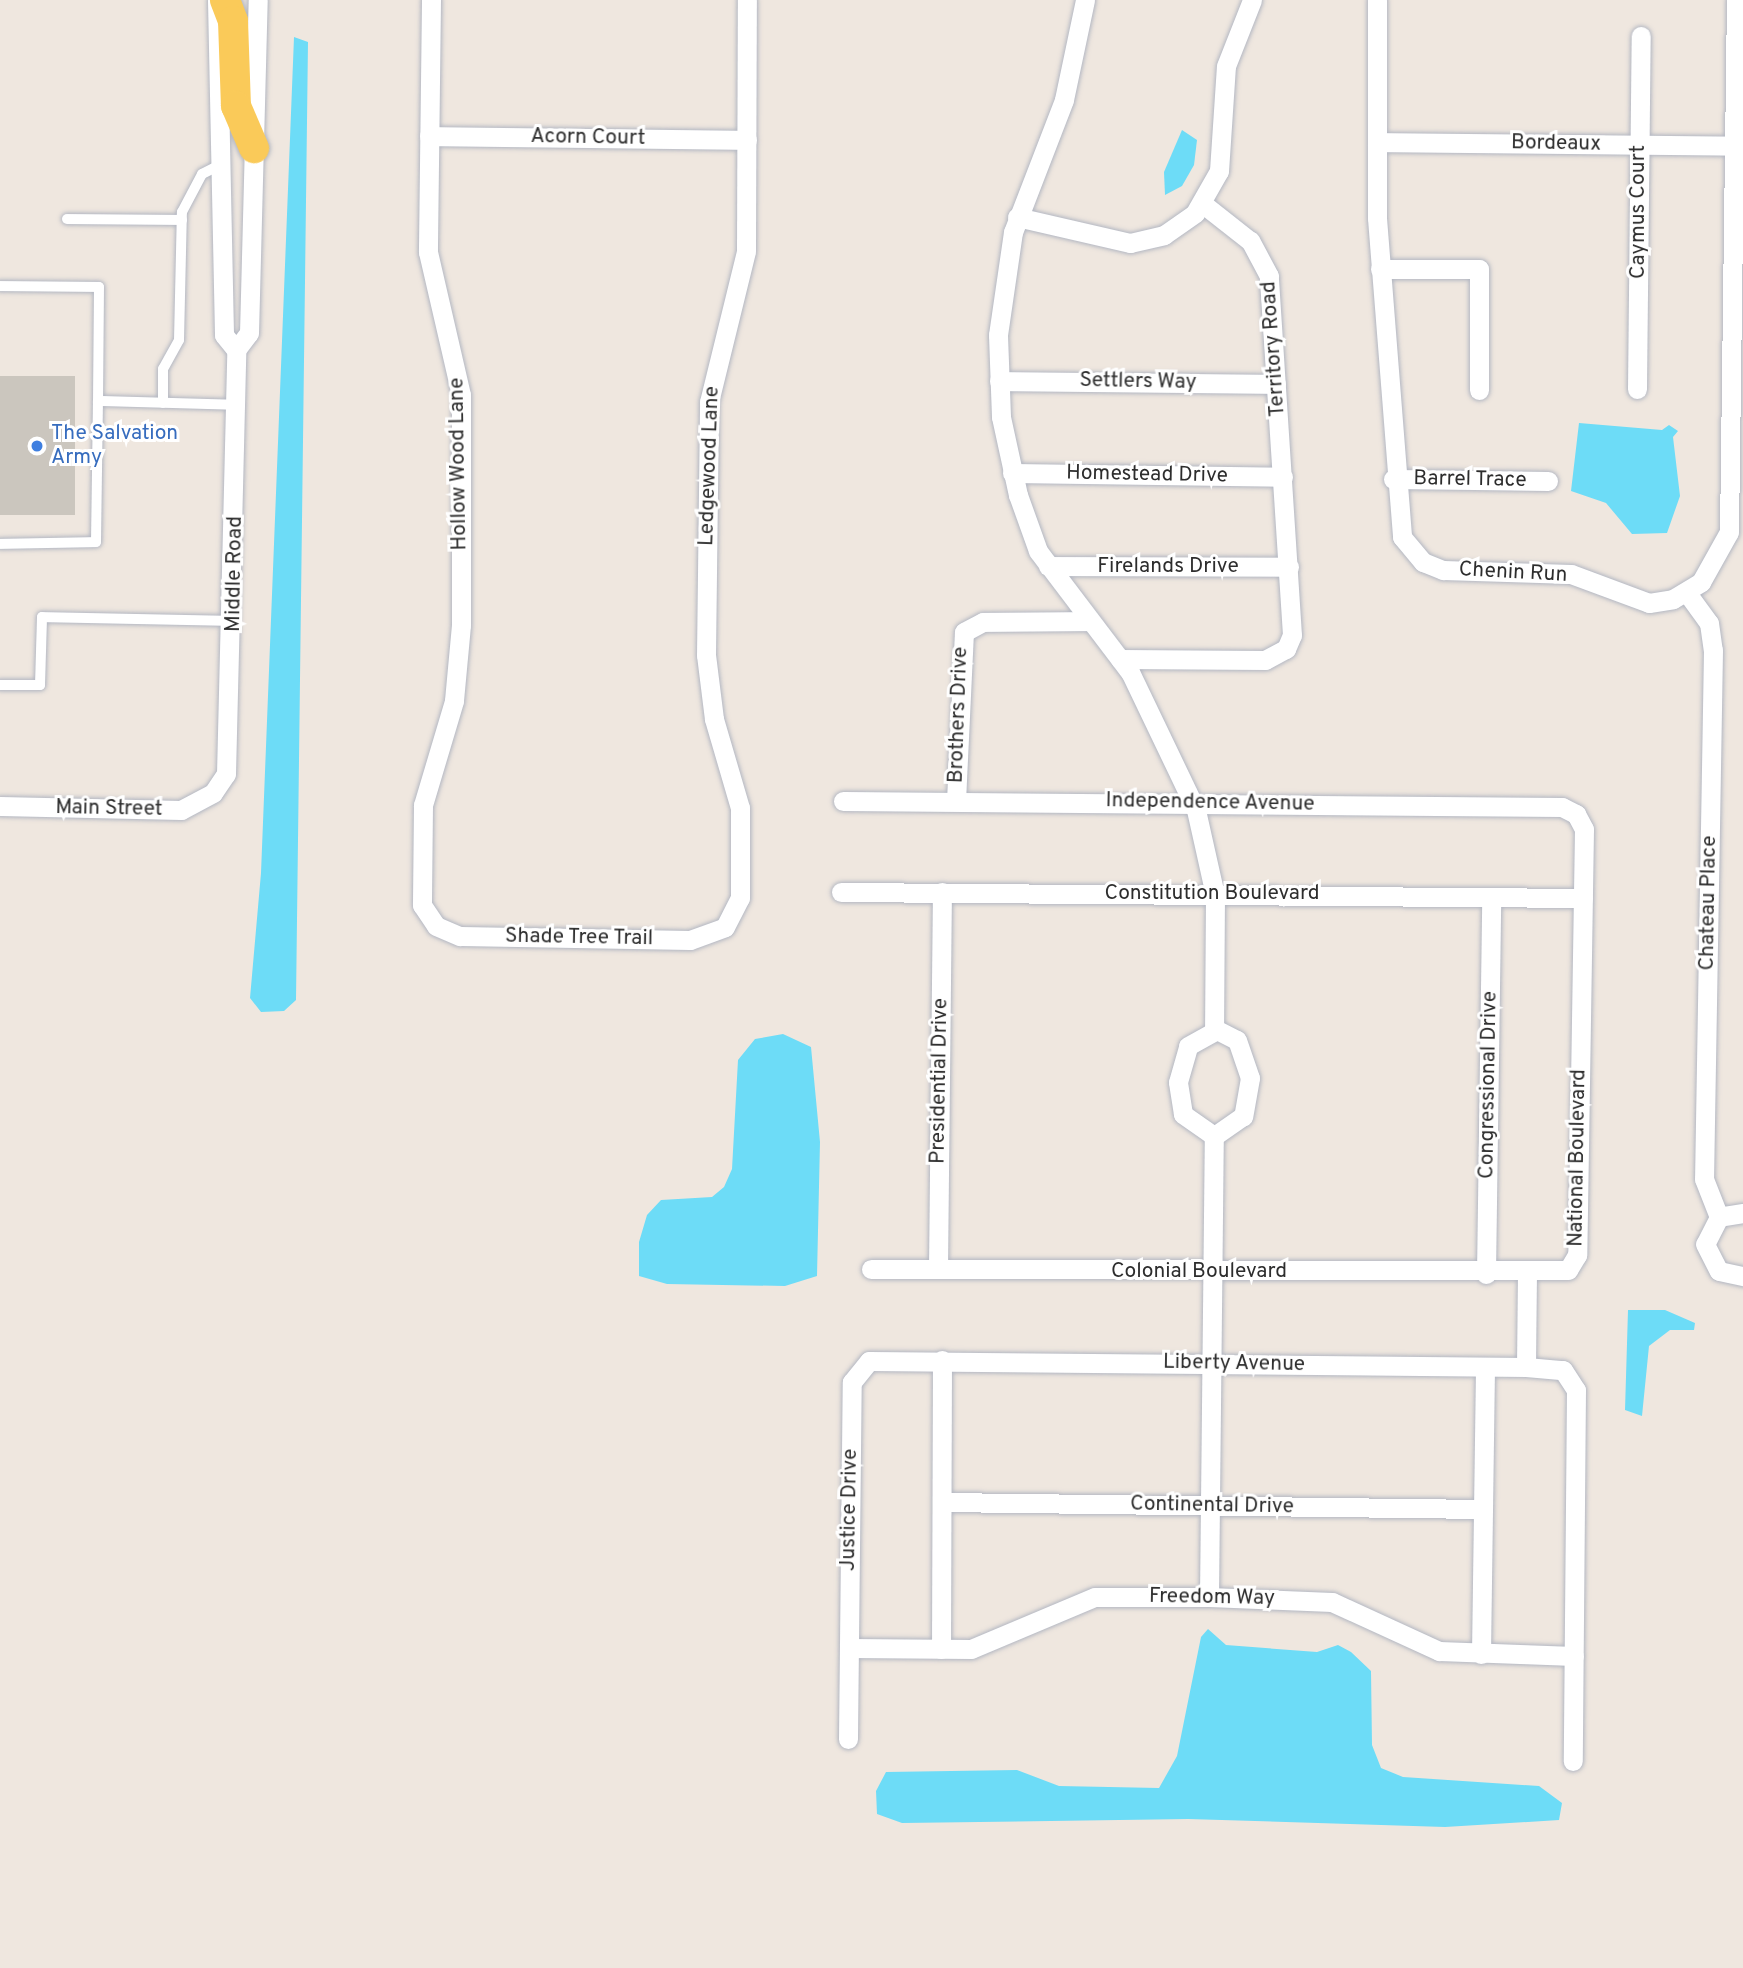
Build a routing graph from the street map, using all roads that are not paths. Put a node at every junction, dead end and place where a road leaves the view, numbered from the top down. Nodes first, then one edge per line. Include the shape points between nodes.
1 (217, 0) edge
2 (225, 0) edge
3 (258, 0) edge
4 (431, 0) edge
5 (747, 0) edge
6 (1085, 0) edge
7 (1252, 0) edge
8 (1377, 0) edge
9 (1736, 0) edge
10 (1641, 36) dead end
11 (429, 136) junction
12 (747, 140) junction
13 (1377, 142) junction
14 (1639, 145) junction
15 (1734, 146) junction
16 (254, 148) junction
17 (220, 165) junction
18 (1203, 204) junction
19 (1017, 217) junction
20 (66, 219) dead end
21 (182, 220) junction
22 (1380, 269) junction
23 (0, 286) edge
24 (236, 350) junction
25 (999, 381) junction
26 (1276, 384) junction
27 (1637, 388) dead end
28 (1479, 390) dead end
29 (98, 401) junction
30 (163, 402) junction
31 (238, 405) junction
32 (1012, 473) junction
33 (1283, 477) junction
34 (1393, 479) junction
35 (1548, 481) dead end
36 (0, 544) edge
37 (1048, 566) junction
38 (1289, 567) junction
39 (1687, 593) junction
40 (1090, 621) junction
41 (235, 622) junction
42 (1120, 659) junction
43 (0, 685) edge
44 (213, 793) joint
45 (843, 801) dead end
46 (957, 802) junction
47 (1194, 803) junction
48 (0, 806) edge
49 (1576, 814) joint
50 (841, 892) dead end
51 (942, 892) junction
52 (1215, 895) junction
53 (1491, 897) junction
54 (1583, 898) junction
55 (433, 923) joint
56 (725, 927) joint
57 (1214, 1030) junction
58 (1214, 1136) junction
59 (1743, 1213) edge
60 (1719, 1217) junction
61 (870, 1269) dead end
62 (938, 1269) junction
63 (1212, 1272) junction
64 (1486, 1274) junction
65 (1527, 1275) junction
66 (1743, 1276) edge
67 (942, 1360) junction
68 (1211, 1363) junction
69 (1485, 1367) junction
70 (1526, 1367) junction
71 (942, 1502) junction
72 (1210, 1506) junction
73 (1483, 1508) junction
74 (1209, 1597) junction
75 (849, 1648) junction
76 (941, 1649) junction
77 (1481, 1654) junction
78 (1574, 1656) junction
79 (848, 1739) dead end
80 (1573, 1761) dead end

1 - 17 street, Middle Road
2 - 16 main road via 233,21 236,106
3 - 16 street, Middle Road
4 - 11 street, Hollow Wood Lane
5 - 12 street, Ledgewood Lane
6 - 19 street via 1064,100
7 - 18 street via 1226,66 1221,161
8 - 13 street, Chenin Run
9 - 15 street, Chenin Run
10 - 14 street, Caymus Court
11 - 12 street, Acorn Court
11 - 55 street, Hollow Wood Lane via 428,252 453,345 462,414 458,672 422,812 422,900
12 - 56 street, Ledgewood Lane via 744,260 714,369 708,429 706,670 740,818 740,903
13 - 14 street, Bordeaux
13 - 22 street, Chenin Run
14 - 15 street, Bordeaux
14 - 27 street, Caymus Court
15 - 39 street, Chenin Run via 1729,532 1713,568
16 - 24 street, Middle Road via 249,333
17 - 21 lane via 202,174
17 - 24 street, Middle Road via 224,335
18 - 19 street via 1164,235 1130,243
18 - 26 street, Territory Road via 1250,241 1265,265
19 - 25 street via 1000,310
20 - 21 lane
21 - 30 lane via 179,340 163,369
22 - 28 street via 1479,269
22 - 34 street, Chenin Run
23 - 29 lane via 99,287
24 - 31 street, Middle Road
25 - 26 street, Settlers Way
25 - 32 street
26 - 33 street, Territory Road
29 - 30 lane
29 - 36 lane via 96,542
30 - 31 lane
31 - 41 street, Middle Road
32 - 33 street, Homestead Drive
32 - 37 street
33 - 38 street, Territory Road
34 - 35 street, Barrel Trace
34 - 39 street, Chenin Run via 1402,537 1434,568 1571,574 1649,603
37 - 38 street, Firelands Drive
37 - 40 street
38 - 42 street, Territory Road via 1293,630 1286,649 1265,660
39 - 60 street, Chateau Place via 1709,623 1713,650 1704,1180
40 - 42 street
40 - 46 street, Brothers Drive via 983,622 964,632
41 - 43 lane via 42,617 40,685
41 - 44 street, Middle Road via 229,761
42 - 47 street via 1167,738
44 - 48 street, Main Street via 181,810
45 - 46 street, Independence Avenue
46 - 47 street, Independence Avenue
47 - 49 street, Independence Avenue via 1562,807
47 - 52 street
49 - 54 street, National Boulevard via 1584,829
50 - 51 street, Constitution Boulevard
51 - 52 street, Constitution Boulevard
51 - 62 street, Presidential Drive
52 - 53 street, Constitution Boulevard
52 - 57 street
53 - 54 street, Constitution Boulevard
53 - 64 street, Congressional Drive
54 - 65 street, National Boulevard via 1577,1255 1564,1273
55 - 56 street, Shade Tree Trail via 460,936 650,940 697,940
57 - 58 street via 1188,1046 1178,1082 1183,1114
57 - 58 street via 1237,1040 1250,1078 1242,1116
58 - 63 street
59 - 60 street
60 - 66 street via 1706,1234 1706,1255 1719,1271
61 - 62 street, Colonial Boulevard
62 - 63 street, Colonial Boulevard
63 - 64 street, Colonial Boulevard
63 - 68 street
64 - 65 street, Colonial Boulevard
65 - 70 street
67 - 68 street, Liberty Avenue
67 - 71 street
67 - 75 street, Justice Drive via 873,1359 853,1378
68 - 69 street, Liberty Avenue
68 - 72 street
69 - 70 street, Liberty Avenue
69 - 73 street
70 - 78 street via 1563,1370 1576,1390
71 - 72 street, Continental Drive
71 - 76 street
72 - 73 street, Continental Drive
72 - 74 street
73 - 77 street
74 - 76 street, Freedom Way via 1095,1597 1052,1610 986,1646
74 - 77 street, Freedom Way via 1332,1602 1425,1648
75 - 76 street, Freedom Way
75 - 79 street, Justice Drive
77 - 78 street, Freedom Way
78 - 80 street

